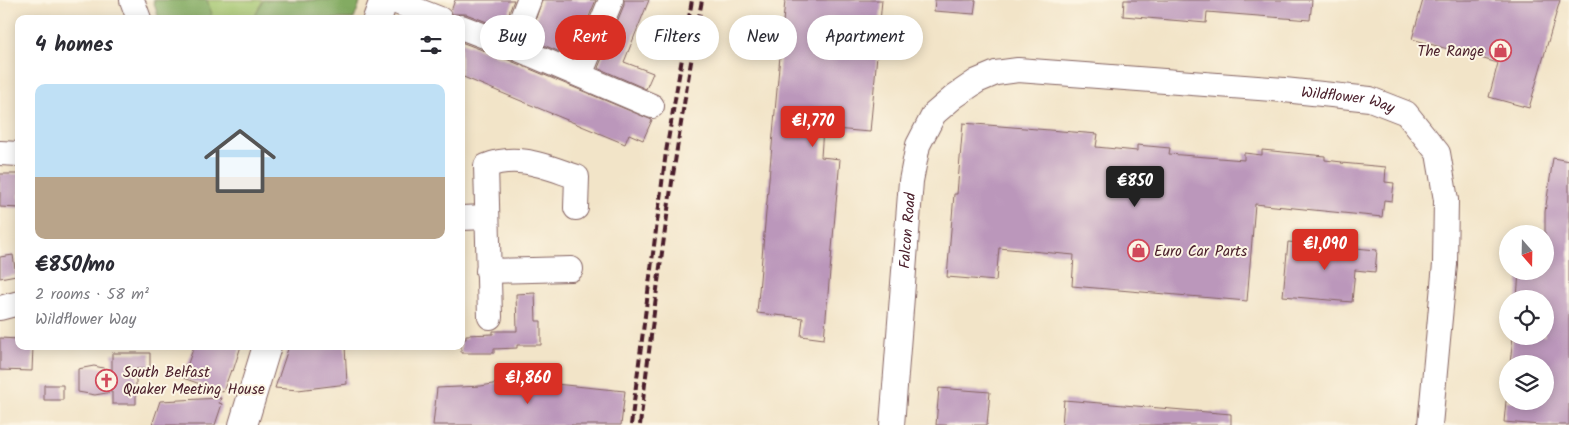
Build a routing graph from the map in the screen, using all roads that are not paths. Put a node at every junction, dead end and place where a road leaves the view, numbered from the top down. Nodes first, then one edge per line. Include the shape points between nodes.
1 (132, 0) edge
2 (384, 0) edge
3 (391, 0) edge
4 (529, 0) edge
5 (611, 0) edge
6 (138, 15) edge
7 (378, 15) edge
8 (430, 15) edge
9 (523, 15) edge
10 (465, 29) edge
11 (480, 34) edge
12 (544, 60) edge
13 (996, 73) joint
14 (580, 75) junction
15 (652, 106) dead end
16 (0, 153) edge
17 (15, 154) edge
18 (576, 208) dead end
19 (487, 217) junction
20 (465, 218) edge
21 (571, 269) dead end
22 (488, 270) junction
23 (15, 305) edge
24 (0, 308) edge
25 (490, 317) dead end
26 (265, 350) edge
27 (243, 425) edge
28 (892, 425) edge
29 (1430, 425) edge

1 - 6 street
2 - 7 main road
3 - 8 street
4 - 9 street
5 - 14 street
10 - 11 street
12 - 14 street
13 - 28 street, Falcon Road via 977,80 934,114 918,145 911,181
13 - 29 street, Wildflower Way via 1018,70 1052,72 1284,90 1370,99 1406,113 1438,153 1446,200 1444,264
14 - 15 street
16 - 17 street
18 - 19 street via 576,177 532,162 499,161 486,166
19 - 20 street
19 - 22 street
21 - 22 street
22 - 25 street
23 - 24 street
26 - 27 main road

